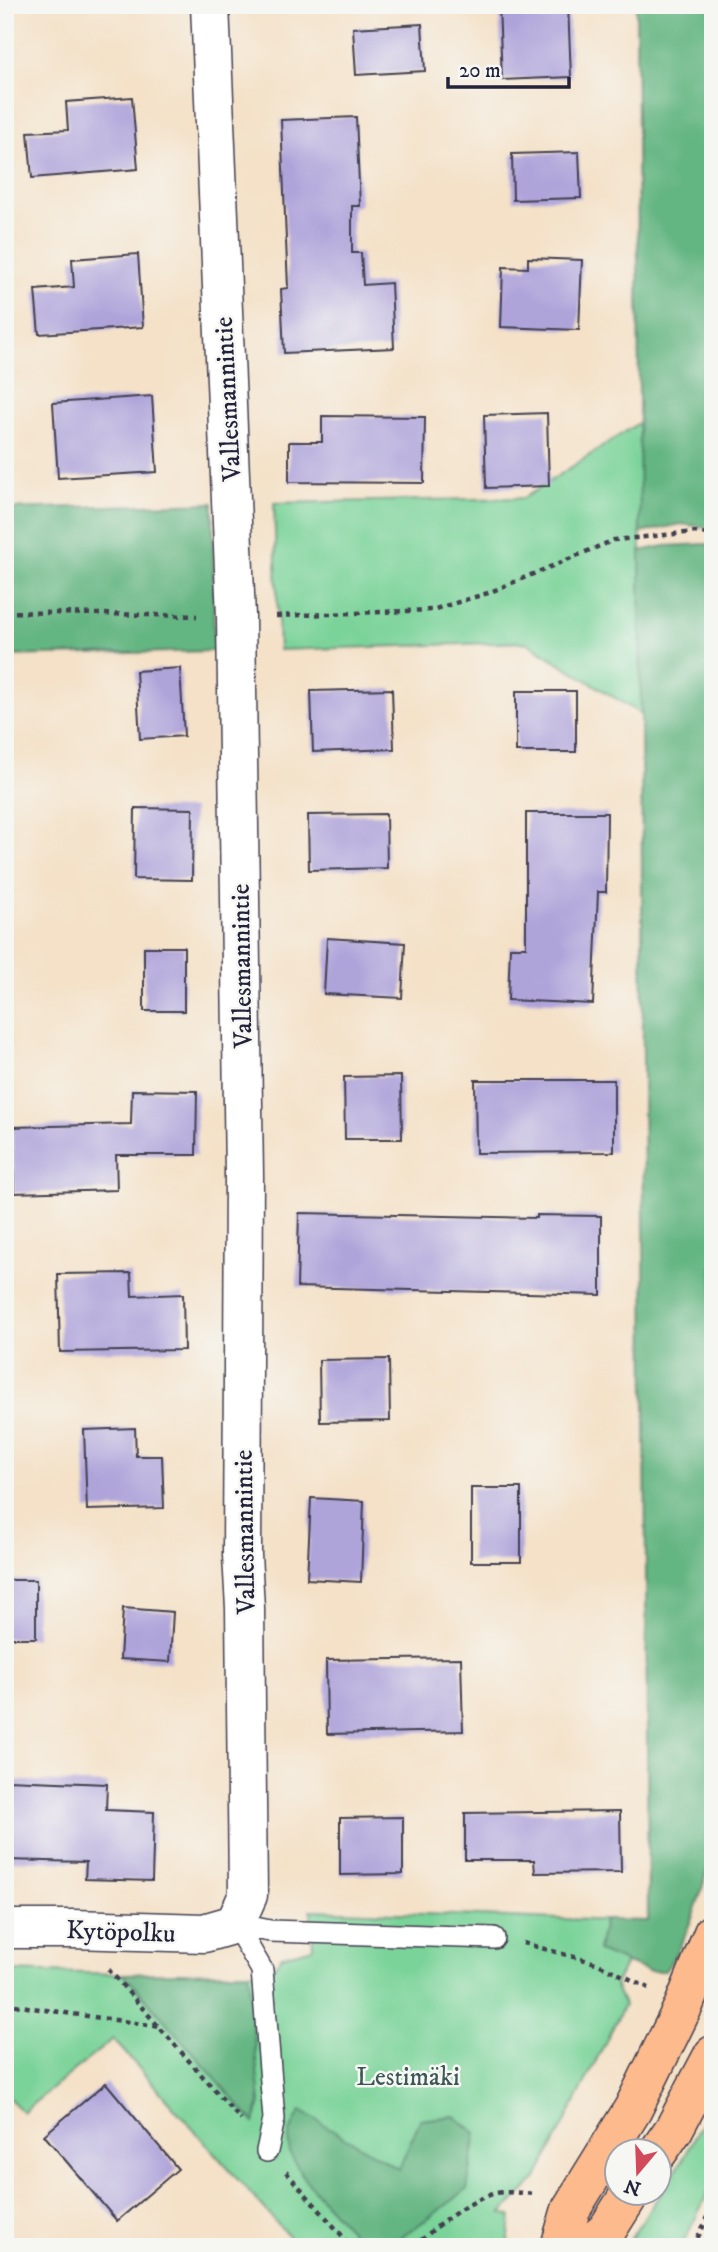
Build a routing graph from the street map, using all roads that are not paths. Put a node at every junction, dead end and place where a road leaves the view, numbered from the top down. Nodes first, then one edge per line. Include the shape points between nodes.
1 (210, 5) edge
2 (235, 1924) junction
3 (5, 1929) edge
4 (713, 1933) edge
5 (494, 1938) road end
6 (713, 2055) edge
7 (669, 2136) edge
8 (267, 2151) road end
9 (623, 2206) edge
10 (560, 2247) edge
11 (588, 2247) edge

1 - 2 street, Vallesmannintie via 236,617 244,1176 242,1555 248,1895
2 - 3 street, Kytöpolku via 204,1933
2 - 5 lane via 270,1931
2 - 8 lane via 262,1970 274,2119
4 - 10 main road via 633,2109 571,2209
6 - 7 main road
9 - 11 main road via 607,2230

